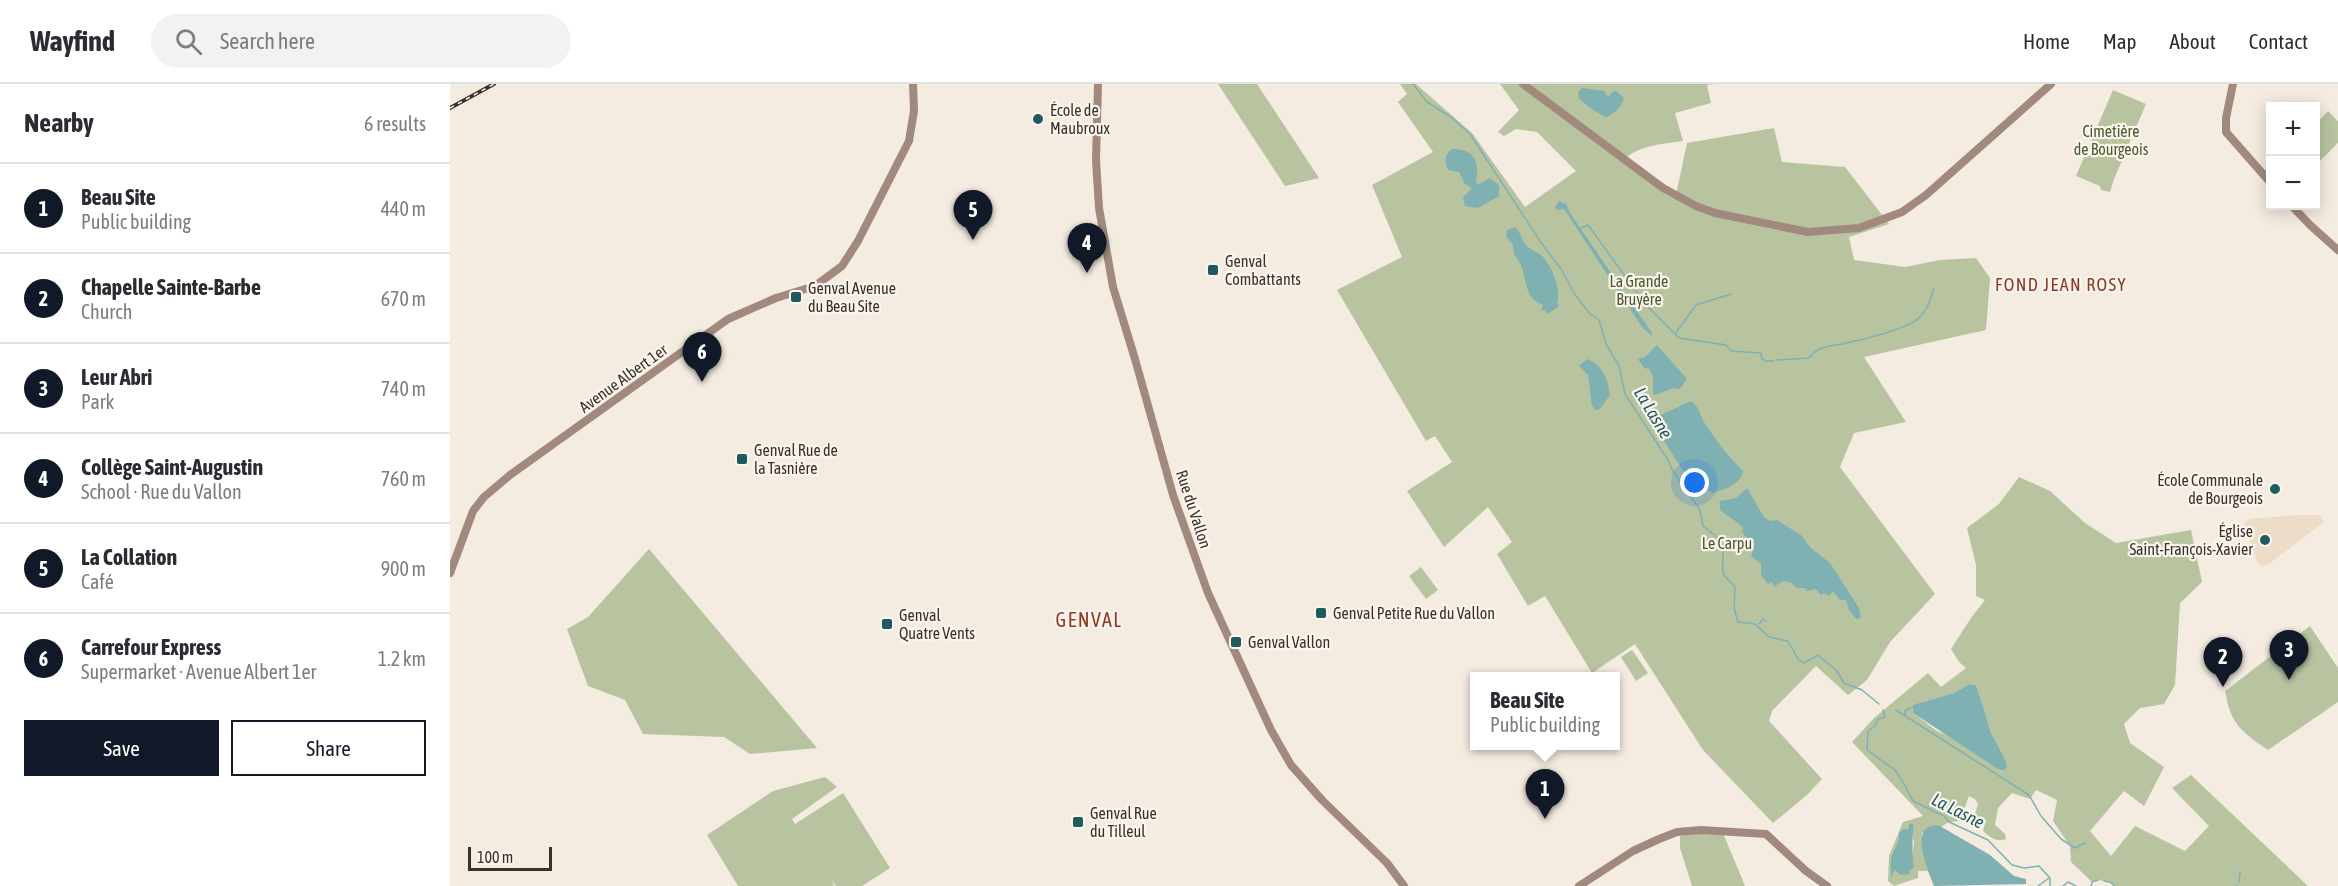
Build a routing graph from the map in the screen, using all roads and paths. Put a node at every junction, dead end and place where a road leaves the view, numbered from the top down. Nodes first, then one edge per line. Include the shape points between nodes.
1 (913, 84) edge
2 (1098, 84) edge
3 (1523, 84) edge
4 (2051, 84) edge
5 (2233, 84) edge
6 (2266, 176) edge
7 (2296, 210) edge
8 (2338, 250) edge
9 (450, 573) edge
10 (1404, 886) edge
11 (1579, 886) edge
12 (1827, 886) edge

1 - 9 street, Avenue Albert 1er via 909,141 842,266 814,286 728,319 510,475 473,511
2 - 10 street, Rue du Vallon via 1098,199 1113,287 1173,495 1208,593 1291,765 1387,863
3 - 4 street via 1663,188 1696,206 1808,232 1859,228 1902,212
5 - 6 street via 2225,129
7 - 8 street
11 - 12 street via 1633,851 1677,832 1701,830 1766,834

